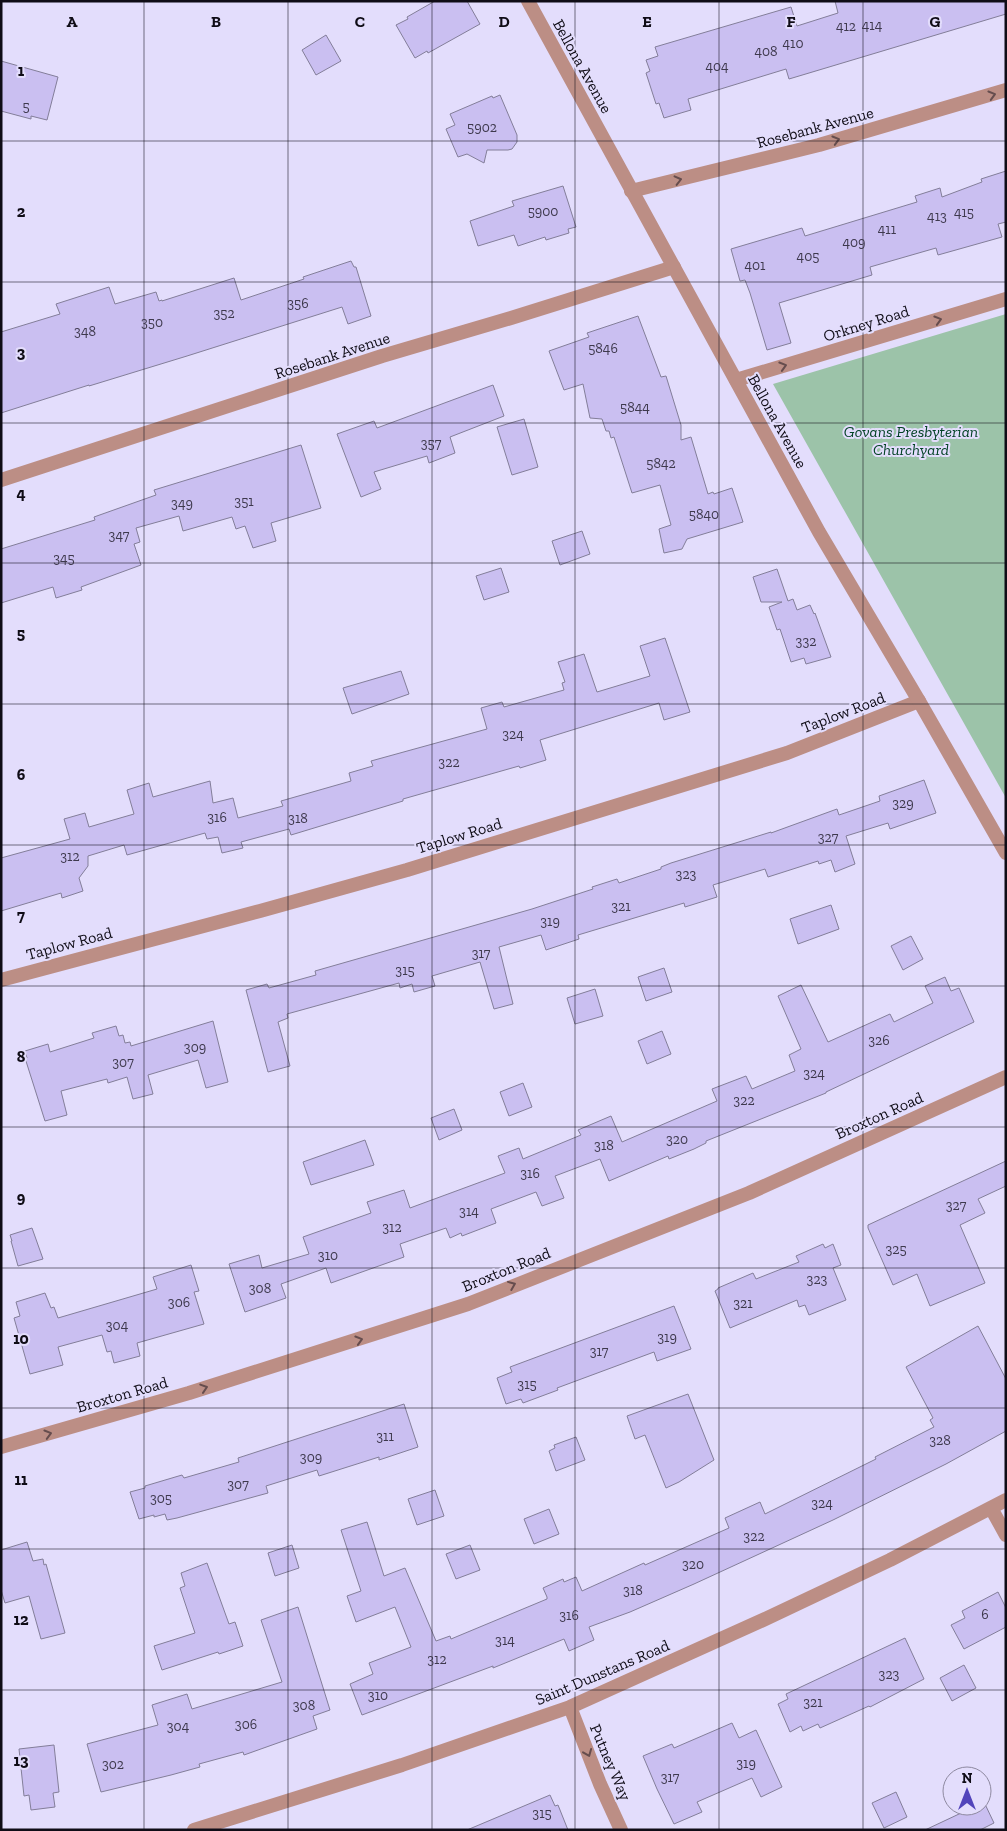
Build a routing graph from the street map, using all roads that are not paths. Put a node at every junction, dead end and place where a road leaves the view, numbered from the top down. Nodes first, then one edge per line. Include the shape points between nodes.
1 (528, 1) edge
2 (1006, 90) edge
3 (631, 191) junction
4 (674, 267) junction
5 (1006, 299) edge
6 (736, 380) junction
7 (1, 480) edge
8 (919, 701) junction
9 (1006, 853) edge
10 (1, 980) edge
11 (1006, 1077) edge
12 (1, 1447) edge
13 (1006, 1500) edge
14 (992, 1508) junction
15 (1006, 1535) edge
16 (570, 1707) junction
17 (194, 1830) edge
18 (621, 1830) edge

1 - 3 street, Bellona Avenue
3 -> 2 street, Rosebank Avenue via 819,145
3 - 4 street, Bellona Avenue
4 - 6 street, Bellona Avenue
4 - 7 street, Rosebank Avenue via 382,356
6 -> 5 street, Orkney Road
6 - 8 street, Bellona Avenue via 819,532
8 - 9 street, Bellona Avenue
8 - 10 street, Taplow Road via 787,752 407,870
12 -> 11 street, Broxton Road via 189,1393 468,1304 749,1193
13 - 14 street, Saint Dunstans Road
14 - 15 street
14 - 16 street, Saint Dunstans Road via 763,1620
16 - 17 street, Saint Dunstans Road via 402,1765
16 -> 18 street, Putney Way

